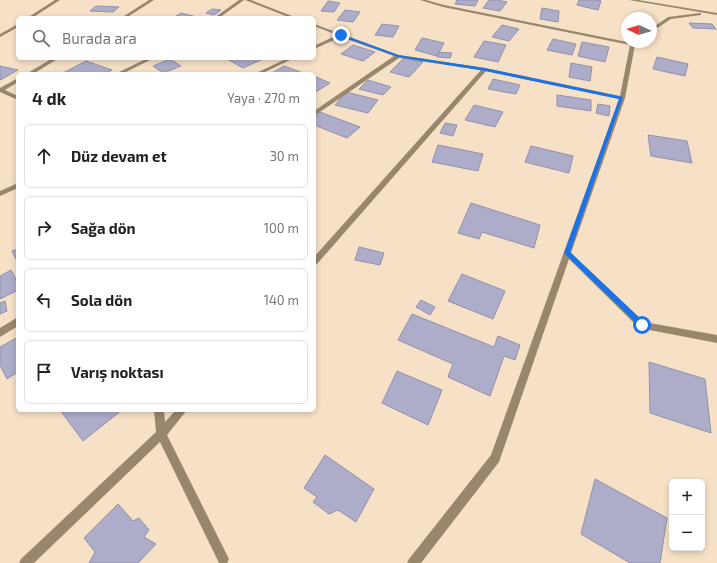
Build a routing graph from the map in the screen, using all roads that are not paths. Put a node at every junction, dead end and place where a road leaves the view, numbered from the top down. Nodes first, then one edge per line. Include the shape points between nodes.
1 (58, 0) edge
2 (152, 0) edge
3 (242, 0) edge
4 (247, 0) edge
5 (422, 0) edge
6 (448, 0) edge
7 (631, 0) edge
8 (652, 0) edge
9 (660, 5) junction
10 (443, 6) junction
11 (708, 13) junction
12 (717, 14) edge
13 (32, 16) edge
14 (126, 16) edge
15 (219, 16) edge
16 (290, 16) edge
17 (16, 26) edge
18 (316, 26) edge
19 (657, 27) edge
20 (341, 35) junction
21 (0, 36) edge
22 (621, 40) edge
23 (316, 47) edge
24 (633, 48) edge
25 (398, 56) junction
26 (54, 60) edge
27 (148, 60) edge
28 (288, 60) edge
29 (485, 69) junction
30 (32, 72) edge
31 (122, 72) edge
32 (261, 72) edge
33 (16, 81) edge
34 (1, 90) edge
35 (16, 97) edge
36 (622, 98) junction
37 (316, 113) edge
38 (16, 187) edge
39 (0, 194) edge
40 (567, 253) junction
41 (316, 260) edge
42 (16, 322) edge
43 (0, 333) edge
44 (717, 339) edge
45 (159, 412) edge
46 (180, 412) edge
47 (161, 434) junction
48 (223, 559) dead end
49 (25, 563) edge
50 (413, 563) edge

1 - 13 street
2 - 14 street
3 - 15 street
4 - 16 street
5 - 10 street
6 - 10 street
7 - 9 street
8 - 9 street
9 - 11 street
10 - 22 street
11 - 12 street
11 - 19 street via 670,18
17 - 21 street
18 - 20 street
20 - 23 street
20 - 25 street
24 - 36 street
25 - 29 street
25 - 37 street
26 - 30 street
27 - 31 street
28 - 32 street
29 - 36 street
29 - 41 street
33 - 34 street
34 - 35 street
36 - 40 street
38 - 39 street
40 - 44 street via 642,325
40 - 50 street via 495,458
42 - 43 street
45 - 47 street
46 - 47 street
47 - 48 street
47 - 49 street

